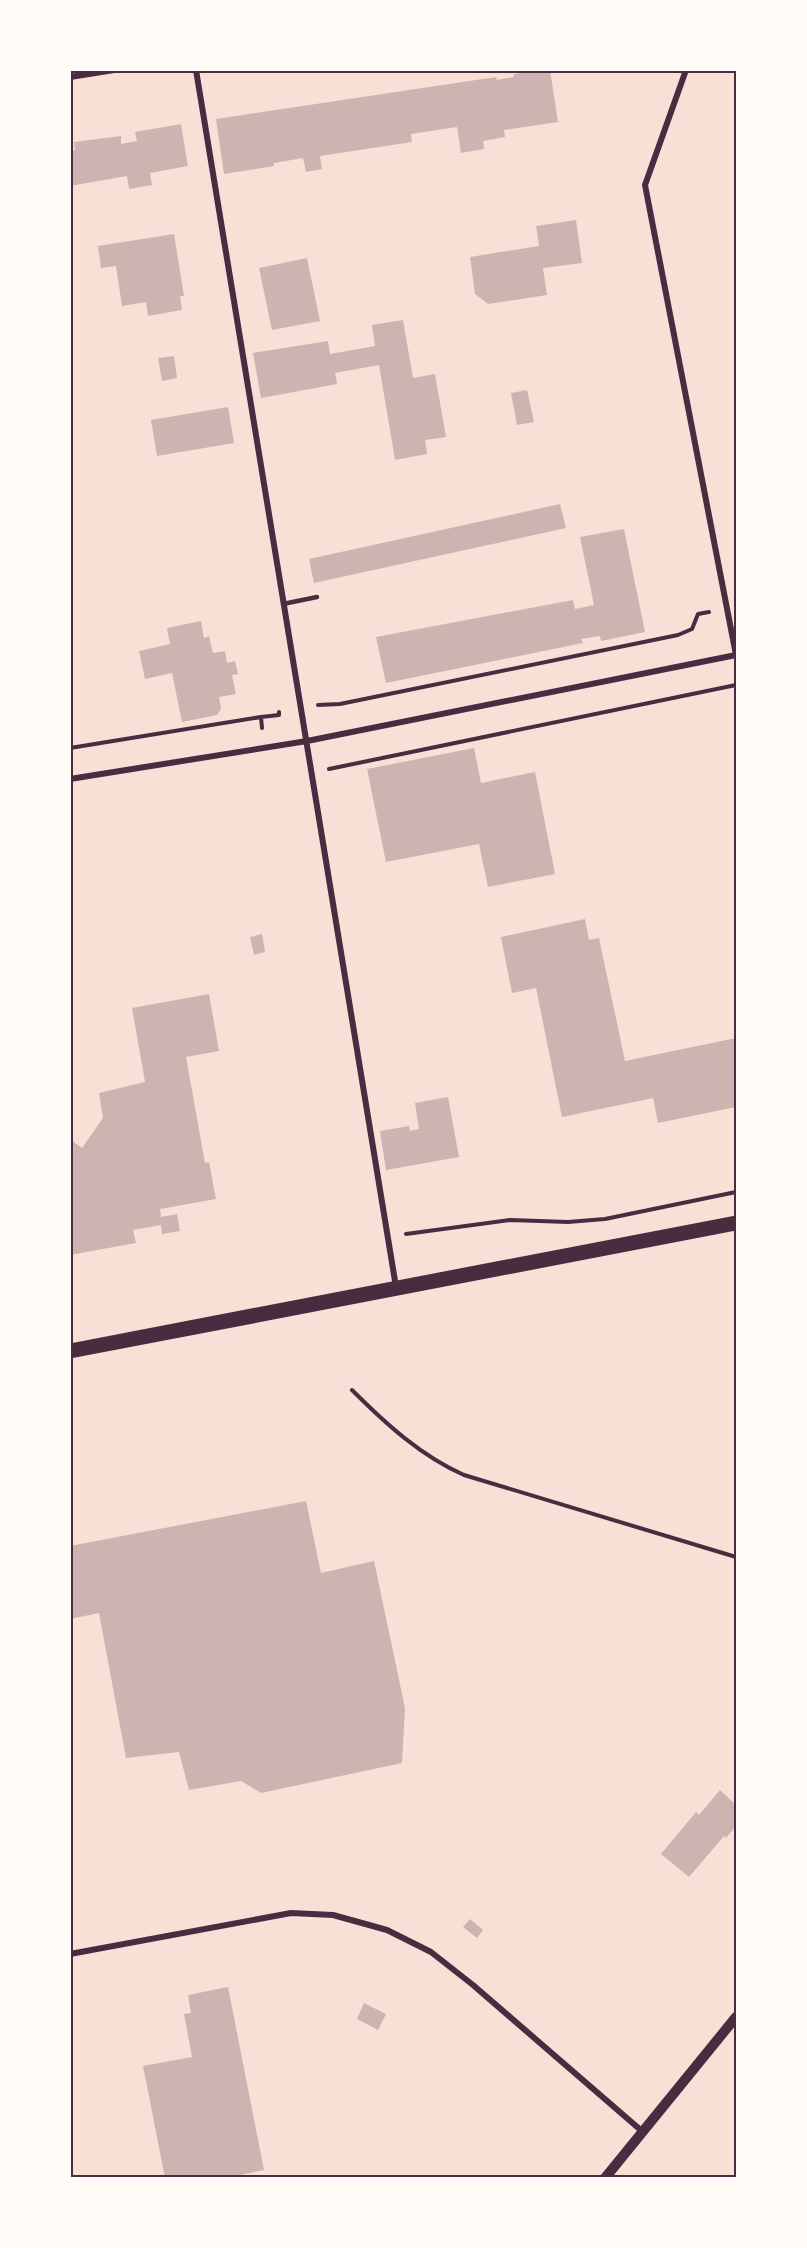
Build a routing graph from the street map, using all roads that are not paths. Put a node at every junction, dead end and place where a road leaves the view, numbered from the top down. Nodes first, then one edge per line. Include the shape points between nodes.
1 (114, 70) edge
2 (196, 70) edge
3 (686, 70) edge
4 (70, 77) edge
5 (317, 597) dead end
6 (283, 604) junction
7 (736, 655) edge
8 (307, 741) junction
9 (70, 779) edge
10 (736, 1223) edge
11 (396, 1288) junction
12 (70, 1351) edge
13 (70, 1954) edge
14 (736, 2018) edge
15 (644, 2132) junction
16 (605, 2178) edge

1 - 4 street
2 - 6 street
3 - 7 street via 645,185
5 - 6 lane
6 - 8 street
7 - 8 street
8 - 9 street
8 - 11 street
10 - 11 main road
11 - 12 main road
13 - 15 street via 291,1913 333,1915 387,1930 431,1953 473,1985
14 - 15 street
15 - 16 street

